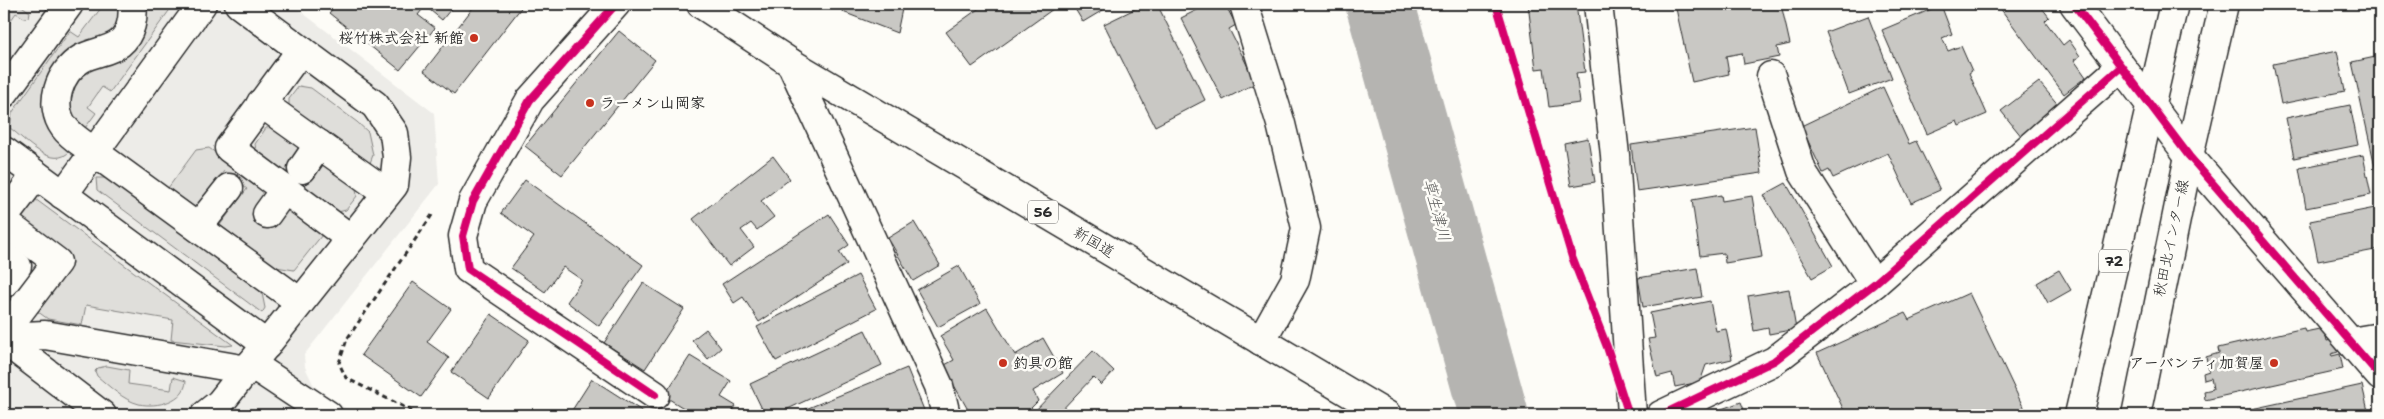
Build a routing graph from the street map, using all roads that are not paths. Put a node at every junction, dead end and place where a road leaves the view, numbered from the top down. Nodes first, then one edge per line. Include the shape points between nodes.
1 (132, 4) edge
2 (202, 4) edge
3 (238, 4) edge
4 (616, 4) edge
5 (701, 4) edge
6 (1244, 4) edge
7 (1598, 4) edge
8 (2074, 4) edge
9 (2174, 4) edge
10 (2224, 4) edge
11 (57, 8) edge
12 (301, 50) junction
13 (791, 63) junction
14 (2121, 67) junction
15 (1772, 76) dead end
16 (4, 93) edge
17 (261, 103) junction
18 (2151, 106) junction
19 (319, 144) junction
20 (94, 152) junction
21 (2189, 156) junction
22 (6, 158) edge
23 (36, 174) junction
24 (293, 179) junction
25 (229, 188) dead end
26 (387, 193) junction
27 (63, 195) junction
28 (267, 214) dead end
29 (4, 217) edge
30 (4, 222) edge
31 (198, 227) junction
32 (351, 238) junction
33 (4, 256) edge
34 (4, 283) edge
35 (1874, 284) junction
36 (300, 302) junction
37 (4, 332) edge
38 (2380, 337) edge
39 (4, 339) edge
40 (1261, 341) junction
41 (2351, 342) junction
42 (255, 360) junction
43 (2380, 376) edge
44 (655, 395) dead end
45 (1365, 408) edge
46 (102, 415) edge
47 (205, 415) edge
48 (328, 415) edge
49 (946, 415) edge
50 (1387, 415) edge
51 (1632, 415) edge
52 (1661, 415) edge
53 (2079, 415) edge
54 (2136, 415) edge

1 - 20 street via 134,13 130,28 121,42 81,59 65,72 58,89 58,109 64,127
2 - 20 street
3 - 12 street
4 - 44 street via 530,100 474,200 462,236 468,270
5 - 13 street, 新国道 / 56
6 - 40 street via 1281,124 1306,228 1295,280
7 - 51 street via 1615,155
8 - 14 street
9 - 18 street, 72
10 - 21 street, 秋田北インター線
11 - 16 street
12 - 17 street
12 - 26 street via 375,105 394,133 397,157 394,185
13 - 40 street, 新国道 / 56
13 - 49 street via 939,386
14 - 18 street
14 - 35 street
15 - 35 street via 1802,171
17 - 19 street
17 - 24 street via 229,148
18 - 21 street
18 - 53 street, 72
19 - 24 street
19 - 26 street
20 - 27 street
20 - 31 street
21 - 41 street
21 - 54 street, 秋田北インター線
22 - 23 street
23 - 27 street
23 - 29 street
24 - 28 street
24 - 32 street
25 - 31 street
26 - 32 street
27 - 42 street
30 - 37 street via 57,262
31 - 36 street
32 - 36 street
33 - 34 street via 17,266
35 - 52 street via 1774,361
36 - 42 street
38 - 41 street
39 - 42 street via 45,336
39 - 46 street
40 - 45 street, 新国道 / 56
41 - 43 street
42 - 47 street via 220,403
42 - 48 street
45 - 50 street, 新国道 / 56

